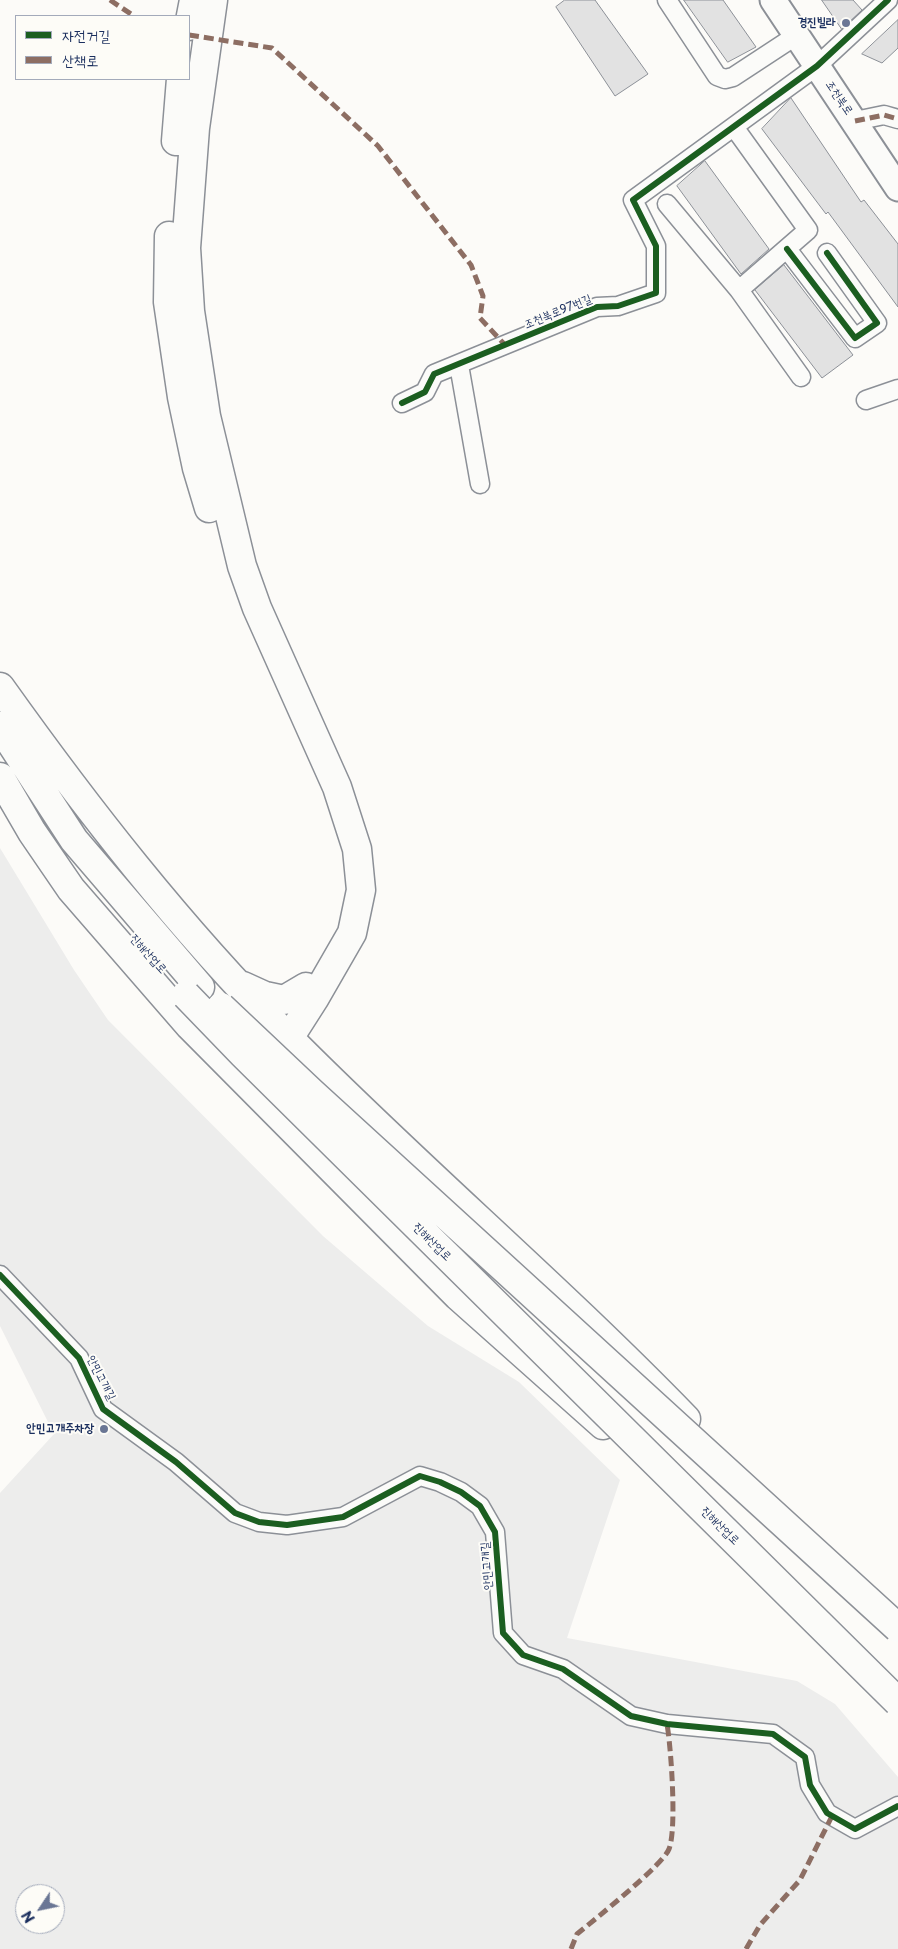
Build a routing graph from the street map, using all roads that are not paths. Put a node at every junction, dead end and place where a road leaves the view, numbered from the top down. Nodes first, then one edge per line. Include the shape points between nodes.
1 (194, 0) edge
2 (213, 0) edge
3 (667, 0) edge
4 (773, 0) edge
5 (888, 0) edge
6 (190, 21) edge
7 (797, 35) junction
8 (817, 66) junction
9 (182, 80) edge
10 (898, 119) edge
11 (855, 122) junction
12 (734, 127) junction
13 (898, 188) edge
14 (667, 204) dead end
15 (787, 249) junction
16 (826, 253) dead end
17 (740, 290) junction
18 (459, 365) junction
19 (802, 377) dead end
20 (898, 389) edge
21 (866, 400) dead end
22 (402, 403) dead end
23 (480, 484) dead end
24 (0, 686) edge
25 (0, 726) edge
26 (0, 753) edge
27 (11, 776) edge
28 (45, 823) junction
29 (236, 983) junction
30 (193, 991) junction
31 (310, 993) junction
32 (283, 1032) junction
33 (321, 1070) junction
34 (250, 1086) junction
35 (0, 1274) edge
36 (693, 1499) junction
37 (817, 1554) junction
38 (898, 1628) edge
39 (898, 1702) edge
40 (898, 1806) edge

1 - 6 highway
2 - 31 highway via 196,128 186,248 190,311 206,416 242,566 257,608 337,786 357,849 361,890 352,933
3 - 7 street via 717,76 726,79
4 - 7 street, 조천북로
5 - 8 street, 조천북로97번길
7 - 8 street, 조천북로
8 - 11 street, 조천북로
8 - 12 street, 조천북로97번길
9 - 31 highway via 169,226 168,302 182,397 197,468 228,568 253,635 320,785 338,839 346,897
10 - 11 street, 조천북로 via 884,115
11 - 13 street, 조천북로
12 - 15 street via 808,230
12 - 18 street, 조천북로97번길 via 633,200 656,246 656,293 618,306 597,307
14 - 17 street
15 - 16 street via 855,338 877,323
15 - 17 street
17 - 19 street
18 - 22 street, 조천북로97번길 via 434,374 425,392
18 - 23 street
20 - 21 street
24 - 29 highway via 169,908
25 - 27 highway, 진해산업로
26 - 27 highway, 진해산업로
27 - 28 highway, 진해산업로
28 - 30 highway, 진해산업로 via 119,921
28 - 34 highway via 71,889 190,1026
29 - 31 highway via 265,996 284,1000
29 - 32 highway
30 - 36 highway, 진해산업로, bridge via 257,1068
30 - 37 highway, 진해산업로, bridge via 318,1098
31 - 32 highway
31 - 33 highway via 308,1042
32 - 33 highway
32 - 34 highway via 255,1056 249,1072
33 - 37 highway, bridge via 617,1348
34 - 36 highway, bridge via 458,1296 567,1396
35 - 40 street, 안민고개길 via 79,1358 103,1409 183,1467 235,1512 259,1522 296,1524 343,1516 420,1476 440,1482 480,1506 495,1532 503,1633 523,1655 562,1670 631,1716 667,1724 773,1734 804,1757 810,1785 827,1813 855,1830
36 - 39 highway, 진해산업로, bridge
37 - 38 highway, 진해산업로, bridge

